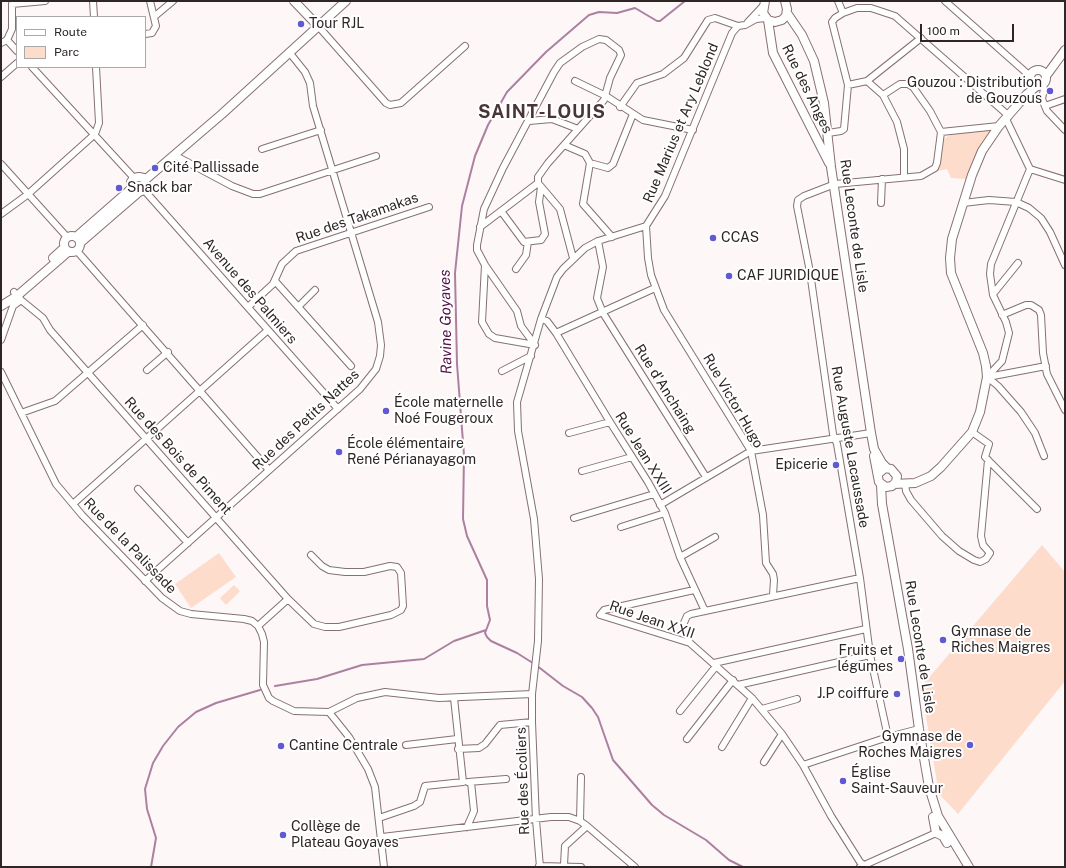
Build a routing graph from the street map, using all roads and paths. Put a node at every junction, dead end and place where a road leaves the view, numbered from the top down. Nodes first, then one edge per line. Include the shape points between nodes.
1 (45, 1) edge
2 (93, 1) edge
3 (150, 1) edge
4 (172, 1) edge
5 (294, 1) edge
6 (346, 1) edge
7 (785, 1) edge
8 (838, 1) edge
9 (945, 1) edge
10 (12, 3) edge
11 (764, 4) edge
12 (787, 13) junction
13 (843, 13) junction
14 (94, 16) edge
15 (154, 16) junction
16 (767, 19) junction
17 (745, 25) junction
18 (318, 26) junction
19 (738, 26) junction
20 (146, 34) edge
21 (920, 38) junction
22 (4, 41) edge
23 (465, 46) dead end
24 (16, 50) edge
25 (1065, 50) edge
26 (289, 52) junction
27 (16, 64) edge
28 (33, 68) edge
29 (96, 68) edge
30 (1044, 74) junction
31 (1, 77) edge
32 (1035, 80) junction
33 (575, 81) dead end
34 (867, 81) junction
35 (848, 85) junction
36 (883, 95) junction
37 (606, 96) junction
38 (1065, 99) edge
39 (1045, 106) junction
40 (620, 107) junction
41 (632, 114) junction
42 (1008, 117) junction
43 (529, 121) junction
44 (1000, 126) junction
45 (578, 129) junction
46 (321, 130) junction
47 (693, 130) junction
48 (1065, 130) edge
49 (828, 132) junction
50 (942, 132) junction
51 (95, 134) junction
52 (564, 145) junction
53 (262, 149) dead end
54 (174, 155) junction
55 (376, 156) dead end
56 (590, 163) junction
57 (1, 164) edge
58 (831, 167) junction
59 (1030, 169) junction
60 (333, 170) junction
61 (904, 177) junction
62 (134, 178) junction
63 (882, 179) junction
64 (145, 180) junction
65 (1065, 180) edge
66 (835, 184) junction
67 (540, 185) junction
68 (138, 190) junction
69 (27, 195) junction
70 (1016, 202) junction
71 (881, 203) dead end
72 (963, 203) junction
73 (429, 207) dead end
74 (501, 211) junction
75 (1, 214) edge
76 (646, 226) junction
77 (480, 227) junction
78 (351, 231) junction
79 (67, 237) junction
80 (612, 237) junction
81 (598, 241) junction
82 (528, 242) junction
83 (78, 244) junction
84 (66, 250) junction
85 (573, 258) junction
86 (1018, 263) dead end
87 (485, 265) junction
88 (1065, 265) edge
89 (516, 269) dead end
90 (275, 281) junction
91 (654, 288) junction
92 (316, 290) dead end
93 (993, 294) junction
94 (17, 296) junction
95 (1, 299) edge
96 (1, 306) edge
97 (248, 307) junction
98 (298, 307) junction
99 (603, 313) junction
100 (1002, 315) junction
101 (541, 319) junction
102 (143, 325) junction
103 (268, 330) junction
104 (556, 333) junction
105 (1, 340) edge
106 (535, 345) junction
107 (168, 352) junction
108 (531, 356) junction
109 (351, 366) dead end
110 (1046, 366) junction
111 (147, 370) dead end
112 (502, 371) dead end
113 (1, 372) edge
114 (88, 372) junction
115 (987, 377) junction
116 (200, 390) junction
117 (338, 409) junction
118 (1065, 410) edge
119 (21, 413) junction
120 (610, 422) junction
121 (972, 432) junction
122 (569, 433) dead end
123 (871, 433) junction
124 (146, 438) junction
125 (835, 439) junction
126 (874, 449) junction
127 (751, 450) junction
128 (1044, 456) dead end
129 (632, 457) junction
130 (988, 460) junction
131 (887, 468) junction
132 (269, 470) junction
133 (582, 471) dead end
134 (878, 474) junction
135 (897, 476) junction
136 (706, 477) junction
137 (924, 480) junction
138 (905, 484) junction
139 (881, 485) junction
140 (892, 485) junction
141 (138, 489) dead end
142 (654, 494) junction
143 (73, 504) junction
144 (660, 505) junction
145 (1037, 509) dead end
146 (884, 512) junction
147 (665, 513) junction
148 (217, 517) junction
149 (574, 518) dead end
150 (621, 527) dead end
151 (715, 538) dead end
152 (188, 543) junction
153 (311, 555) dead end
154 (680, 557) junction
155 (860, 578) junction
156 (145, 581) junction
157 (694, 590) junction
158 (773, 595) junction
159 (288, 598) junction
160 (705, 611) junction
161 (258, 626) junction
162 (866, 629) junction
163 (690, 643) junction
164 (870, 655) junction
165 (715, 664) junction
166 (733, 680) junction
167 (738, 685) junction
168 (532, 694) junction
169 (454, 698) junction
170 (752, 698) junction
171 (797, 699) dead end
172 (762, 709) junction
173 (680, 711) dead end
174 (329, 712) junction
175 (532, 722) junction
176 (919, 729) junction
177 (782, 734) junction
178 (888, 737) junction
179 (457, 739) junction
180 (687, 739) dead end
181 (406, 745) dead end
182 (722, 747) dead end
183 (458, 749) junction
184 (764, 762) dead end
185 (803, 765) junction
186 (581, 777) dead end
187 (506, 779) dead end
188 (463, 782) junction
189 (471, 782) junction
190 (380, 818) junction
191 (536, 820) junction
192 (580, 821) junction
193 (587, 826) junction
194 (467, 827) junction
195 (941, 831) junction
196 (382, 837) junction
197 (564, 865) junction
198 (863, 866) edge
199 (384, 867) edge
200 (540, 867) edge
201 (581, 867) edge
202 (635, 867) edge
203 (964, 867) edge
204 (969, 867) edge

1 - 10 street
2 - 14 street
3 - 15 street
4 - 15 street
5 - 18 main road
6 - 18 main road
7 - 12 main road
8 - 13 street
9 - 32 street
10 - 22 street via 12,29
11 - 16 main road, Rue des Anges via 763,13
11 - 17 street
12 - 16 main road via 779,22
12 - 49 main road, Rue Leconte de Lisle via 802,35 814,61
13 - 21 street via 857,8 885,11 895,16
13 - 35 street via 832,22
15 - 20 street via 155,30
16 - 17 street via 756,19
16 - 58 main road, Rue des Anges via 773,53
17 - 19 street
18 - 23 street via 390,105 401,103
18 - 26 main road
19 - 40 street via 715,18 708,20 684,58 663,74 637,83
19 - 47 street, Rue Marius et Ary Leblond via 728,41
21 - 34 street
21 - 42 street
22 - 24 street
25 - 30 main road
26 - 46 street, Rue des Petits Nattes via 309,78 313,106
26 - 54 main road
27 - 31 street
28 - 51 street
29 - 51 street via 99,123
30 - 32 main road via 1038,70
30 - 32 main road via 1046,81
32 - 39 street via 1044,89 1042,99
32 - 42 main road
33 - 37 street
34 - 35 street
34 - 36 street
35 - 49 street via 844,129
36 - 50 street via 900,84 913,87
36 - 61 street via 897,122 904,149
37 - 40 street
37 - 43 street via 610,78 621,55 613,44 599,39 582,46 560,63
37 - 45 street
38 - 39 street
39 - 48 street via 1052,118
40 - 41 street
41 - 47 street via 646,121
41 - 56 street via 611,166 604,168
42 - 44 main road
42 - 59 street
43 - 45 street via 552,120
43 - 77 street via 491,191
44 - 50 street
44 - 72 main road via 982,151
45 - 52 street
46 - 53 street
46 - 60 street, Rue des Petits Nattes
47 - 76 street, Rue Marius et Ary Leblond via 665,196
49 - 58 main road, Rue Leconte de Lisle
50 - 61 street, Rue Auguste Lacaussade via 935,168 926,174
51 - 62 street
51 - 69 street
52 - 56 street via 585,154
52 - 67 street via 541,172 538,177
54 - 60 street via 232,186 253,194 260,194
54 - 64 main road
55 - 60 street
56 - 80 street via 583,204
57 - 69 street
58 - 66 main road, Rue Leconte de Lisle
59 - 65 street
59 - 70 street
60 - 78 street, Rue des Petits Nattes
61 - 63 street, Rue Auguste Lacaussade
62 - 64 main road via 139,176
62 - 68 main road via 131,182
63 - 66 street, Rue Auguste Lacaussade
63 - 71 street
64 - 68 main road via 146,185
66 - 123 main road, Rue Leconte de Lisle
66 - 125 street, Rue Auguste Lacaussade via 804,196 798,200 797,206 810,272
67 - 74 street
67 - 82 street via 539,202 545,234 541,240
67 - 85 street via 560,209
68 - 83 main road
68 - 97 street, Avenue des Palmiers
69 - 75 street
69 - 79 street
70 - 72 street via 989,200
70 - 88 street via 1041,218
70 - 93 street via 991,264
72 - 115 main road via 952,239 951,273 983,353
73 - 78 street, Rue des Takamakas
74 - 77 street
74 - 82 street via 522,240
76 - 80 street
76 - 91 street, Rue Victor Hugo via 648,258
77 - 87 street via 477,250
78 - 90 street, Rue des Takamakas via 296,251 282,264
78 - 117 street, Rue des Petits Nattes via 378,322 381,345 376,369 369,380
79 - 83 main road
79 - 84 main road via 63,242
80 - 81 street
81 - 85 street
81 - 99 street, Rue d'Anchaing via 603,267 597,298
82 - 89 street via 526,255
83 - 84 main road via 73,253
83 - 102 street
84 - 94 main road
85 - 101 street via 557,277
86 - 93 street
87 - 106 street via 517,311 521,326
87 - 106 street via 482,322 495,338
90 - 97 street, Rue des Takamakas
90 - 98 street
91 - 99 street
91 - 127 street, Rue Victor Hugo via 664,310
92 - 98 street
93 - 100 street
94 - 95 main road
94 - 96 main road
94 - 105 street
94 - 114 street, Rue des Bois de Piment via 44,318 50,330
97 - 103 street, Avenue des Palmiers
98 - 109 street
99 - 104 street
99 - 136 street, Rue d'Anchaing
100 - 110 street via 1026,305 1038,310 1041,315
100 - 115 street via 1009,333 1004,355 998,368
101 - 104 street, Rue Jean XXIII via 547,321
101 - 106 street
102 - 107 street
102 - 114 street
103 - 116 street
103 - 117 street, Avenue des Palmiers
104 - 120 street, Rue Jean XXIII
106 - 108 street
107 - 111 street
107 - 116 street
108 - 112 street
108 - 168 street, Rue des Écoliers via 518,402 518,431 534,519 539,579 537,653
110 - 115 street
110 - 118 street via 1047,374
113 - 119 street, Rue de la Palissade
114 - 119 street via 55,401
114 - 124 street, Rue des Bois de Piment
115 - 121 main road via 980,412
115 - 128 street via 1021,412 1035,433
116 - 124 street
116 - 132 street
117 - 132 street, Rue des Petits Nattes
119 - 143 street, Rue de la Palissade via 56,484
120 - 122 street
120 - 129 street, Rue Jean XXIII
121 - 130 street via 990,444 985,457
121 - 137 main road via 941,467
123 - 125 street
123 - 126 main road, Rue Leconte de Lisle
124 - 143 street
124 - 148 street, Rue des Bois de Piment
125 - 127 street
125 - 155 street, Rue Auguste Lacaussade
126 - 131 main road, Rue Leconte de Lisle
126 - 134 main road, Rue Leconte de Lisle
127 - 136 street
127 - 158 street, Rue Victor Hugo via 762,515 766,563 774,580
129 - 133 street
129 - 142 street, Rue Jean XXIII
130 - 138 street via 981,536 983,545 990,552 989,556 980,562 959,551 942,536 911,500
130 - 145 street
131 - 134 main road
131 - 135 main road via 894,470
132 - 148 street, Rue des Petits Nattes
134 - 139 main road
135 - 137 main road via 910,480
135 - 140 main road
136 - 144 street
137 - 138 main road
138 - 140 main road
139 - 140 main road
139 - 146 main road, Rue Leconte de Lisle
140 - 146 main road, Rue Leconte de Lisle via 886,496
141 - 152 street
142 - 144 street, Rue Jean XXIII
142 - 149 street
143 - 156 street, Rue de la Palissade
144 - 147 street, Rue Jean XXIII
146 - 176 main road, Rue Leconte de Lisle
147 - 150 street
147 - 154 street, Rue Jean XXIII
148 - 152 street, Rue des Petits Nattes
148 - 159 street, Rue des Bois de Piment
151 - 154 street
152 - 156 street, Rue des Petits Nattes
153 - 159 street, Rue des Bois de Piment via 329,570 364,572 390,566 397,567 401,573 401,610 391,615 339,627 325,627 314,624
154 - 157 street, Rue Jean XXIII
155 - 158 street
155 - 162 street, Rue Auguste Lacaussade
156 - 161 street, Rue de la Palissade via 180,611 244,619
157 - 160 street, Rue Jean XXIII
157 - 163 street, Rue Jean XXII via 600,613 601,617
158 - 160 street
159 - 161 street
160 - 163 street via 691,614 684,620 684,630
161 - 174 street via 264,642 263,685 269,698 294,711
162 - 164 street, Rue Auguste Lacaussade
162 - 165 street
163 - 165 street, Rue Jean XXII
164 - 167 street
164 - 178 street, Rue Auguste Lacaussade
165 - 166 street, Rue Jean XXII
165 - 173 street
166 - 167 street, Rue Jean XXII
166 - 180 street
167 - 170 street, Rue Jean XXII
168 - 169 street
168 - 175 street, Rue des Écoliers
169 - 174 street via 385,692 357,698
169 - 179 street
170 - 172 street, Rue Jean XXII
170 - 182 street
171 - 172 street
172 - 177 street, Rue Jean XXII
174 - 190 street via 349,737 368,769 375,788
175 - 183 street via 500,725 479,748
175 - 191 street, Rue des Écoliers
176 - 178 street
176 - 195 main road, Rue Leconte de Lisle via 928,787
177 - 184 street
177 - 185 street, Rue Jean XXII
178 - 185 street
179 - 181 street
179 - 183 street
183 - 188 street
185 - 198 street, Rue Jean XXII
186 - 192 street
187 - 189 street
188 - 189 street
188 - 190 street via 425,786 420,802
189 - 194 street via 474,811
190 - 196 street
191 - 192 street via 569,817
191 - 194 street
191 - 200 street, Rue des Écoliers
192 - 193 street
193 - 197 street via 565,846
193 - 202 street
194 - 196 street
195 - 198 street
195 - 203 main road, Rue Leconte de Lisle
195 - 204 main road, Rue Leconte de Lisle
196 - 199 street
197 - 200 street
197 - 201 street

